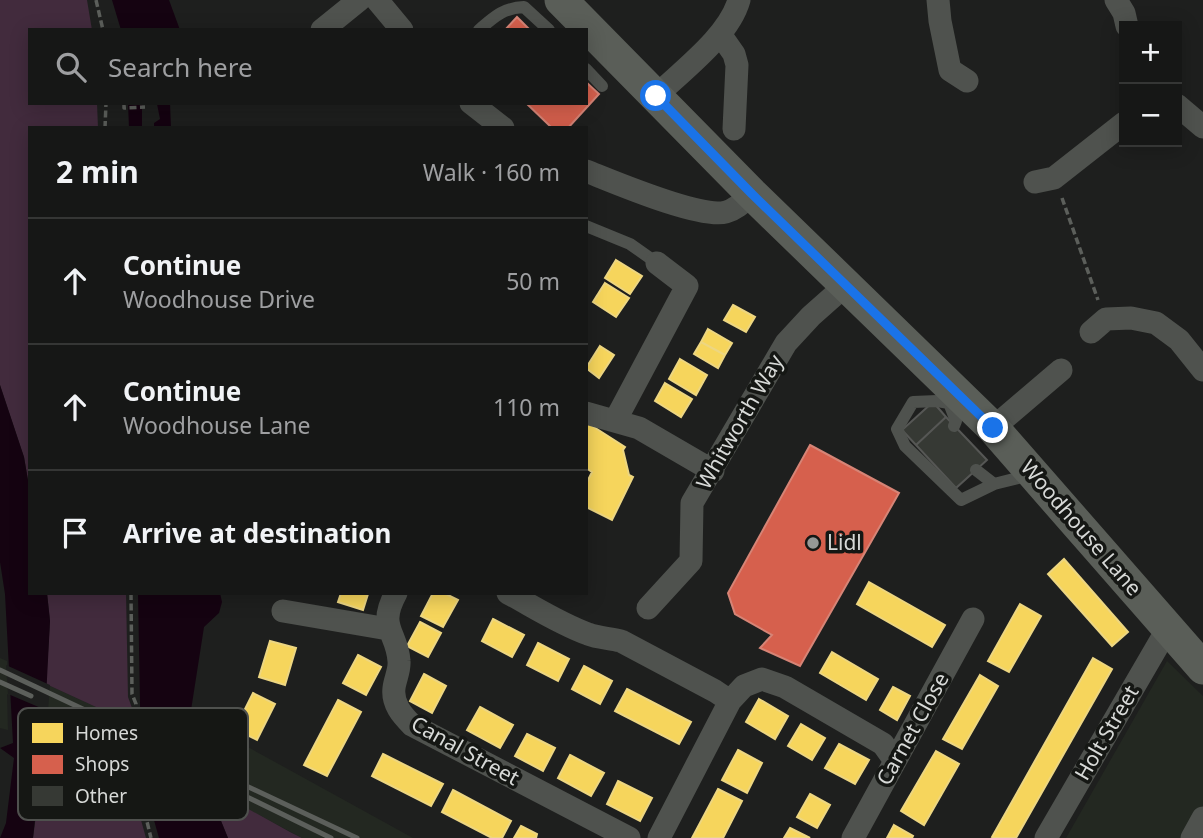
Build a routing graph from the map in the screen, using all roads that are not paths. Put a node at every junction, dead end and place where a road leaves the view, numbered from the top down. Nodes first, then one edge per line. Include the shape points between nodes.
1 (359, 0) edge
2 (377, 0) edge
3 (561, 0) edge
4 (739, 0) edge
5 (938, 0) edge
6 (1116, 0) edge
7 (1125, 21) edge
8 (324, 28) edge
9 (400, 28) edge
10 (480, 28) edge
11 (548, 28) edge
12 (720, 34) junction
13 (588, 71) edge
14 (952, 75) dead end
15 (602, 86) dead end
16 (656, 96) junction
17 (474, 105) edge
18 (1182, 109) edge
19 (500, 126) edge
20 (1119, 127) edge
21 (1203, 127) edge
22 (734, 129) dead end
23 (588, 172) edge
24 (1050, 185) road end
25 (752, 194) junction
26 (588, 227) edge
27 (657, 263) joint
28 (846, 285) junction
29 (1099, 317) road end
30 (1061, 370) dead end
31 (1203, 370) edge
32 (954, 408) junction
33 (588, 414) edge
34 (615, 421) junction
35 (993, 428) junction
36 (976, 470) dead end
37 (713, 471) junction
38 (1033, 474) junction
39 (994, 484) junction
40 (395, 595) edge
41 (512, 595) edge
42 (648, 608) dead end
43 (283, 611) dead end
44 (974, 619) dead end
45 (1168, 628) junction
46 (388, 629) junction
47 (1203, 668) edge
48 (730, 701) junction
49 (895, 761) junction
50 (1203, 818) edge
51 (628, 838) edge
52 (659, 838) edge
53 (853, 838) edge
54 (1046, 838) edge
55 (1192, 838) edge

1 - 8 street
2 - 9 street
3 - 16 main road, Woodhouse Lane
4 - 12 street
5 - 14 street
6 - 7 street
10 - 11 lane via 500,12 524,7
12 - 16 street
12 - 22 street via 737,65
13 - 15 lane
16 - 25 main road, Woodhouse Lane
17 - 19 street
18 - 21 street
20 - 24 street
23 - 25 street via 712,214 737,208
25 - 28 main road, Woodhouse Lane
26 - 27 lane via 630,244
27 - 34 street via 687,286
28 - 32 main road, Woodhouse Lane
28 - 37 street, Whitworth Way via 786,343
29 - 31 street via 1156,323 1179,340
30 - 35 street
32 - 35 main road, Woodhouse Lane
32 - 39 lane via 937,401 913,402 897,429 905,446 961,500
33 - 34 street
34 - 37 street via 639,428
35 - 38 main road, Woodhouse Lane
36 - 39 lane
37 - 42 street, Whitworth Way via 692,503 691,561
38 - 39 lane
38 - 45 main road, Woodhouse Lane
40 - 46 street via 388,611
41 - 48 street via 592,636 621,641
43 - 46 street
44 - 49 street, Carnet Close
45 - 47 main road, Woodhouse Lane
45 - 54 street, Holt Street
46 - 51 street, Canal Street via 399,659 393,690 398,711 412,725
48 - 49 street via 744,686 762,679 785,687 883,744
48 - 52 street
49 - 53 street, Carnet Close
50 - 55 street

